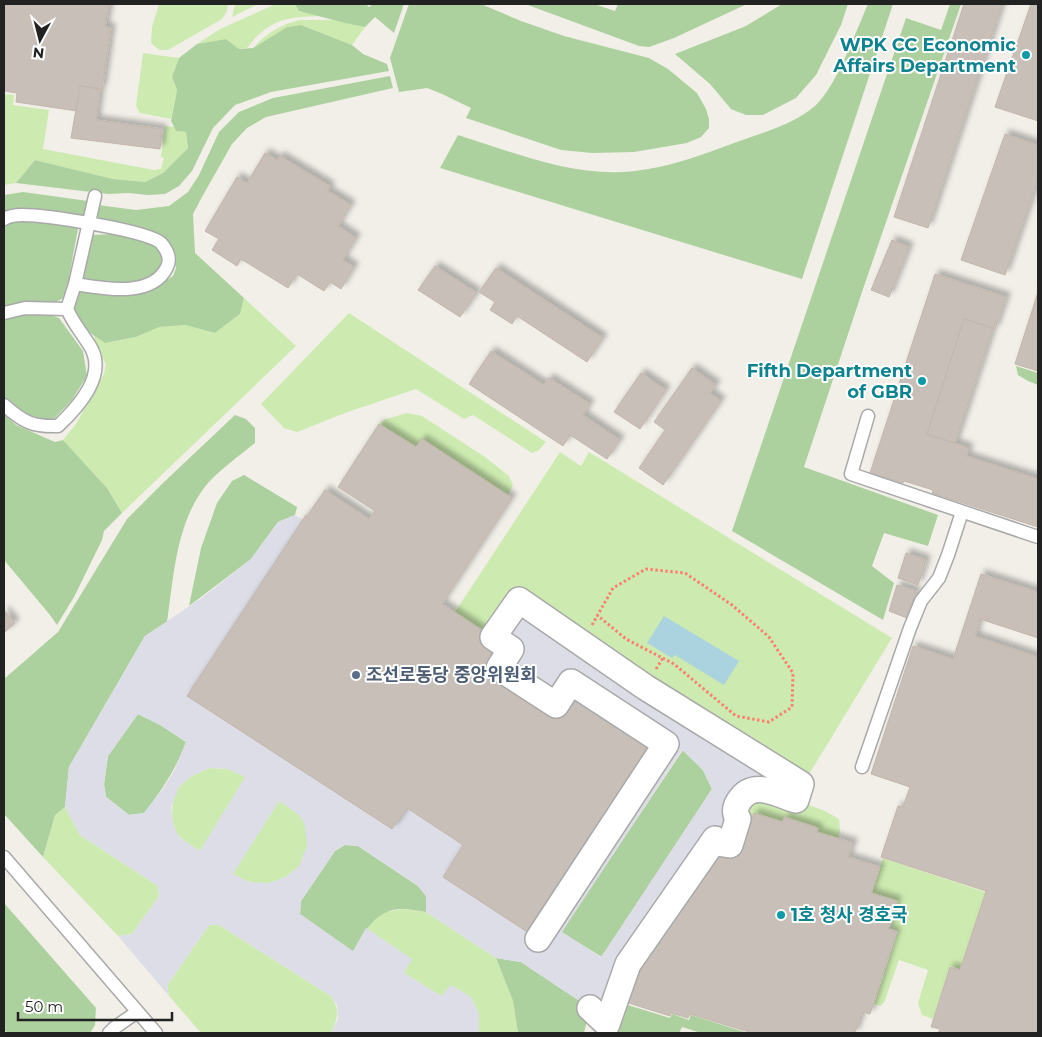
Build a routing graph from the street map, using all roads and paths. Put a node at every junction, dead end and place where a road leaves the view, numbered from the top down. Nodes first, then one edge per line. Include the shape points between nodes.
1 (95, 196) dead end
2 (4, 219) edge
3 (89, 223) junction
4 (75, 284) junction
5 (67, 309) junction
6 (4, 313) edge
7 (4, 405) edge
8 (868, 416) dead end
9 (962, 512) junction
10 (1038, 537) edge
11 (597, 615) junction
12 (581, 644) junction
13 (862, 768) dead end
14 (4, 857) edge
15 (538, 939) dead end
16 (590, 1008) dead end
17 (137, 1012) junction
18 (109, 1033) edge
19 (156, 1033) edge

1 - 3 lane
2 - 3 lane via 22,215
3 - 4 lane
3 - 4 lane via 137,233 160,242 169,260 159,277 138,288 110,289
4 - 5 lane
5 - 6 lane via 26,308
5 - 7 lane via 91,347 96,364 94,377 76,409 58,426 46,426 32,425
8 - 9 lane via 851,474
9 - 10 lane
9 - 13 lane via 939,578 921,601 910,628
11 - 11 path via 613,588 646,569 685,573 732,605 769,637 793,673 792,707 769,722 736,716 674,664 626,639
11 - 12 path
12 - 15 street via 519,600 493,637 511,649 499,668 556,705 571,682 666,744
12 - 16 street via 801,784 796,800 759,789 748,790 744,794 735,809 738,819 730,845 715,839 628,964 607,1024
14 - 17 lane
17 - 18 lane
17 - 19 lane

